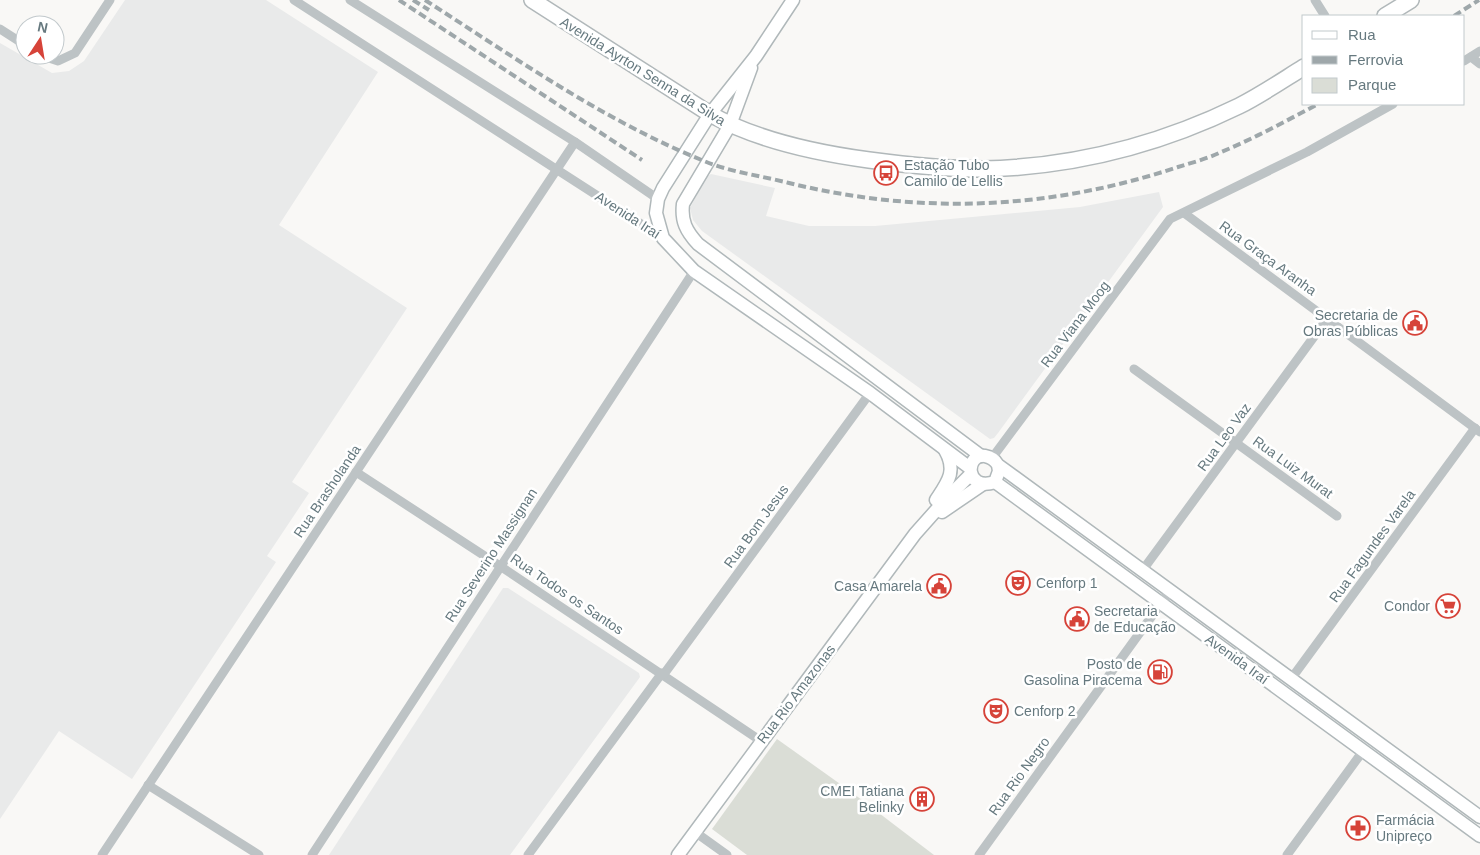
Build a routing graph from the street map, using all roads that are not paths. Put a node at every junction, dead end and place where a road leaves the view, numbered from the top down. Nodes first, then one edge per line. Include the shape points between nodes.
1 (110, 0) edge
2 (294, 0) edge
3 (350, 0) edge
4 (532, 0) edge
5 (794, 0) edge
6 (1315, 0) edge
7 (1411, 0) edge
8 (1324, 15) edge
9 (1387, 15) edge
10 (0, 30) edge
11 (15, 39) edge
12 (1480, 51) edge
13 (756, 56) junction
14 (65, 58) edge
15 (1467, 59) edge
16 (1480, 64) edge
17 (1302, 68) edge
18 (1391, 105) edge
19 (710, 114) junction
20 (730, 125) junction
21 (575, 142) junction
22 (557, 169) junction
23 (658, 199) junction
24 (1184, 213) junction
25 (663, 238) junction
26 (694, 271) junction
27 (1327, 319) junction
28 (1134, 369) dead end
29 (870, 393) junction
30 (1478, 430) edge
31 (1236, 443) junction
32 (943, 448) junction
33 (990, 460) junction
34 (970, 471) junction
35 (356, 472) junction
36 (989, 483) junction
37 (1337, 516) dead end
38 (915, 534) junction
39 (500, 566) junction
40 (1142, 571) junction
41 (1170, 591) junction
42 (1160, 603) junction
43 (663, 674) junction
44 (1291, 679) junction
45 (761, 741) junction
46 (1363, 751) junction
47 (1396, 756) junction
48 (1388, 768) junction
49 (148, 785) junction
50 (1480, 817) edge
51 (695, 832) junction
52 (1480, 836) edge
53 (102, 855) edge
54 (259, 855) edge
55 (312, 855) edge
56 (528, 855) edge
57 (678, 855) edge
58 (727, 855) edge
59 (979, 855) edge
60 (1287, 855) edge

1 - 14 street via 75,53
2 - 22 street, Avenida Iraí
3 - 21 street
4 - 19 main road, Avenida Ayrton Senna da Silva
5 - 13 main road
6 - 8 street
7 - 9 main road
10 - 11 street
12 - 15 street
13 - 19 main road
13 - 20 main road
15 - 16 street
17 - 20 main road, Avenida Ayrton Senna da Silva via 1240,105 1183,131 1110,153 1061,162 984,169 934,168 811,150
18 - 24 street, Rua Viana Moog via 1307,152
19 - 20 main road, Avenida Ayrton Senna da Silva
19 - 23 main road
20 - 33 main road, Avenida Iraí via 683,204 684,226 690,236
21 - 22 street, Rua Brasholanda
21 - 23 street
22 - 25 street, Avenida Iraí
22 - 35 street, Rua Brasholanda
23 - 25 main road via 656,213
24 - 27 street, Rua Graça Aranha
24 - 33 street, Rua Viana Moog via 1170,219
25 - 26 main road, Avenida Iraí
26 - 29 main road, Avenida Iraí
26 - 39 street, Rua Severino Massignan
27 - 30 street, Rua Graça Aranha
27 - 31 street, Rua Leo Vaz
28 - 31 street, Rua Luiz Murat
29 - 32 main road, Avenida Iraí
29 - 43 street, Rua Bom Jesus
30 - 44 street, Rua Fagundes Varela
31 - 37 street, Rua Luiz Murat
31 - 40 street, Rua Leo Vaz
32 - 34 main road, Avenida Iraí
32 - 38 main road via 951,471 947,484
33 - 34 main road via 976,458
33 - 36 main road via 1000,471
33 - 40 main road, Avenida Iraí
34 - 36 main road via 973,479
34 - 38 main road, Rua Rio Amazonas
35 - 39 street, Rua Todos os Santos
35 - 49 street, Rua Brasholanda
36 - 38 main road, Rua Rio Amazonas via 954,503
36 - 42 main road, Avenida Iraí
38 - 45 main road, Rua Rio Amazonas
39 - 43 street, Rua Todos os Santos
39 - 55 street, Rua Severino Massignan
40 - 41 main road, Avenida Iraí
41 - 42 street, Rua Rio Negro
41 - 44 main road, Avenida Iraí
42 - 46 main road, Avenida Iraí
42 - 59 street, Rua Rio Negro
43 - 45 street, Rua Todos os Santos
43 - 56 street, Rua Bom Jesus
44 - 47 main road, Avenida Iraí
45 - 51 main road, Rua Rio Amazonas
46 - 48 main road, Avenida Iraí
46 - 60 street
47 - 48 main road
47 - 50 main road, Avenida Iraí
48 - 52 main road, Avenida Iraí
49 - 53 street, Rua Brasholanda
49 - 54 street
51 - 57 main road, Rua Rio Amazonas
51 - 58 street

